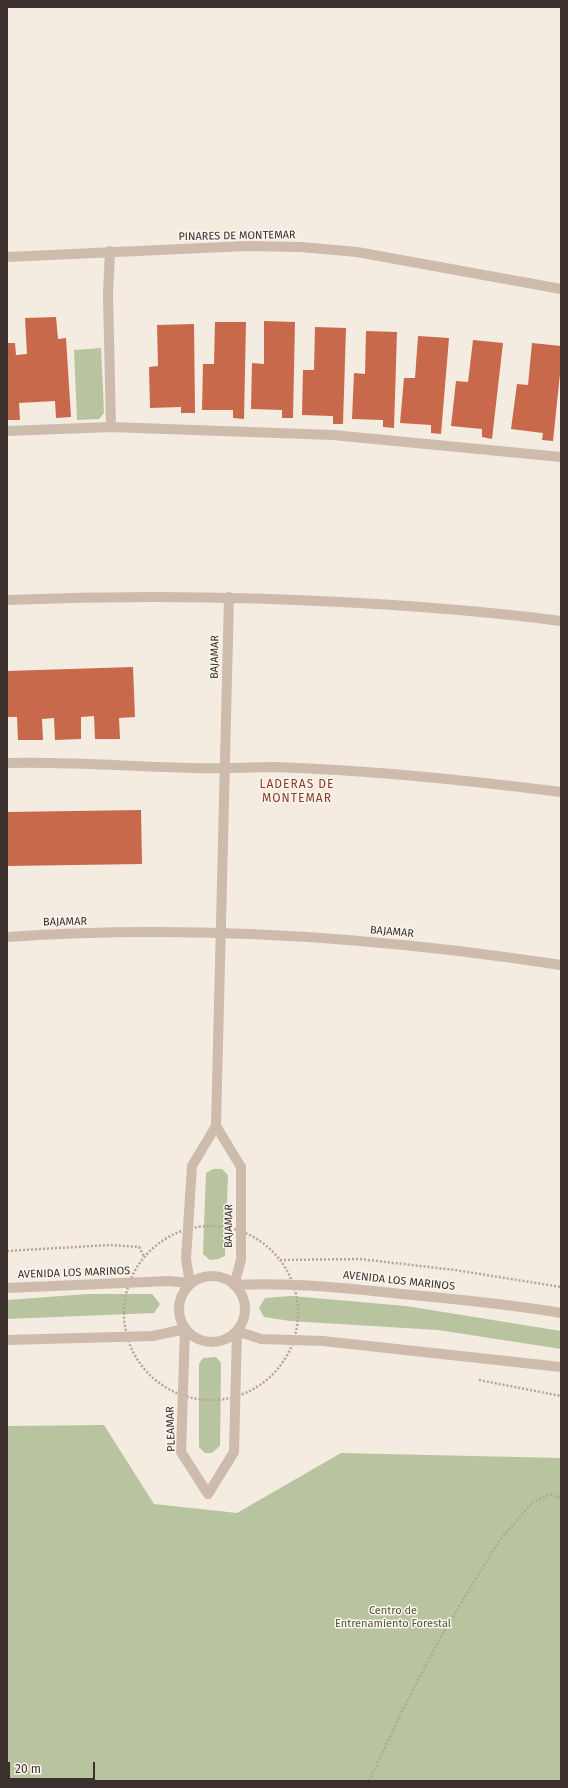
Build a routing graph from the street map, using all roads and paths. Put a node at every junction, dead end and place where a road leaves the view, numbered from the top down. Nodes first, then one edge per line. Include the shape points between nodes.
1 (110, 251) junction
2 (7, 257) edge
3 (561, 289) edge
4 (111, 427) junction
5 (7, 431) edge
6 (561, 457) edge
7 (229, 597) junction
8 (7, 600) edge
9 (561, 620) edge
10 (7, 763) edge
11 (224, 768) junction
12 (561, 792) edge
13 (221, 933) junction
14 (7, 937) edge
15 (561, 965) edge
16 (216, 1126) junction
17 (187, 1229) junction
18 (242, 1232) junction
19 (7, 1251) edge
20 (144, 1256) junction
21 (280, 1260) junction
22 (129, 1283) junction
23 (190, 1283) junction
24 (293, 1284) junction
25 (234, 1285) junction
26 (561, 1287) edge
27 (7, 1288) edge
28 (561, 1313) edge
29 (185, 1329) junction
30 (237, 1331) junction
31 (127, 1336) junction
32 (7, 1340) edge
33 (293, 1340) junction
34 (561, 1367) edge
35 (182, 1395) junction
36 (236, 1396) junction
37 (561, 1498) edge
38 (369, 1781) edge

1 - 2 street, PINARES DE MONTEMAR
1 - 3 street, PINARES DE MONTEMAR via 247,246 301,247 357,252
1 - 4 street via 108,294
4 - 5 street
4 - 6 street via 333,435
7 - 8 street via 61,597
7 - 9 street via 424,607
7 - 11 street, BAJAMAR
10 - 11 street via 104,763
11 - 12 street via 353,771
11 - 13 street, BAJAMAR
13 - 14 street, BAJAMAR via 147,932
13 - 15 street, BAJAMAR via 387,943
13 - 16 street, BAJAMAR
16 - 17 street, BAJAMAR via 192,1166
16 - 18 street, BAJAMAR via 242,1167
17 - 18 path via 205,1226 224,1227
17 - 20 path via 169,1236
17 - 23 street, BAJAMAR via 186,1259
18 - 21 path via 260,1241
18 - 25 street, BAJAMAR via 241,1260
19 - 20 path via 110,1245 139,1247
20 - 22 path
21 - 24 path
21 - 26 path via 360,1259 456,1270
22 - 23 street, AVENIDA LOS MARINOS
22 - 27 street, AVENIDA LOS MARINOS
22 - 31 path via 124,1310
23 - 25 street via 199,1278 217,1276
23 - 29 street via 179,1300 180,1320
24 - 25 street, AVENIDA LOS MARINOS
24 - 28 street, AVENIDA LOS MARINOS via 472,1301
24 - 33 path via 298,1312
25 - 30 street via 241,1292 245,1312
29 - 30 street via 196,1338 210,1342 229,1338
29 - 31 street via 153,1336
29 - 35 street, PLEAMAR
30 - 33 street via 261,1339
30 - 36 street, PLEAMAR
31 - 32 street
31 - 35 path via 133,1352 154,1379
33 - 34 street via 323,1341
33 - 36 path via 284,1360 274,1372 262,1383
35 - 36 path via 209,1399
35 - 36 street, PLEAMAR via 181,1452 208,1494 234,1452
37 - 38 path via 550,1494 533,1502 498,1542 442,1636 405,1705

